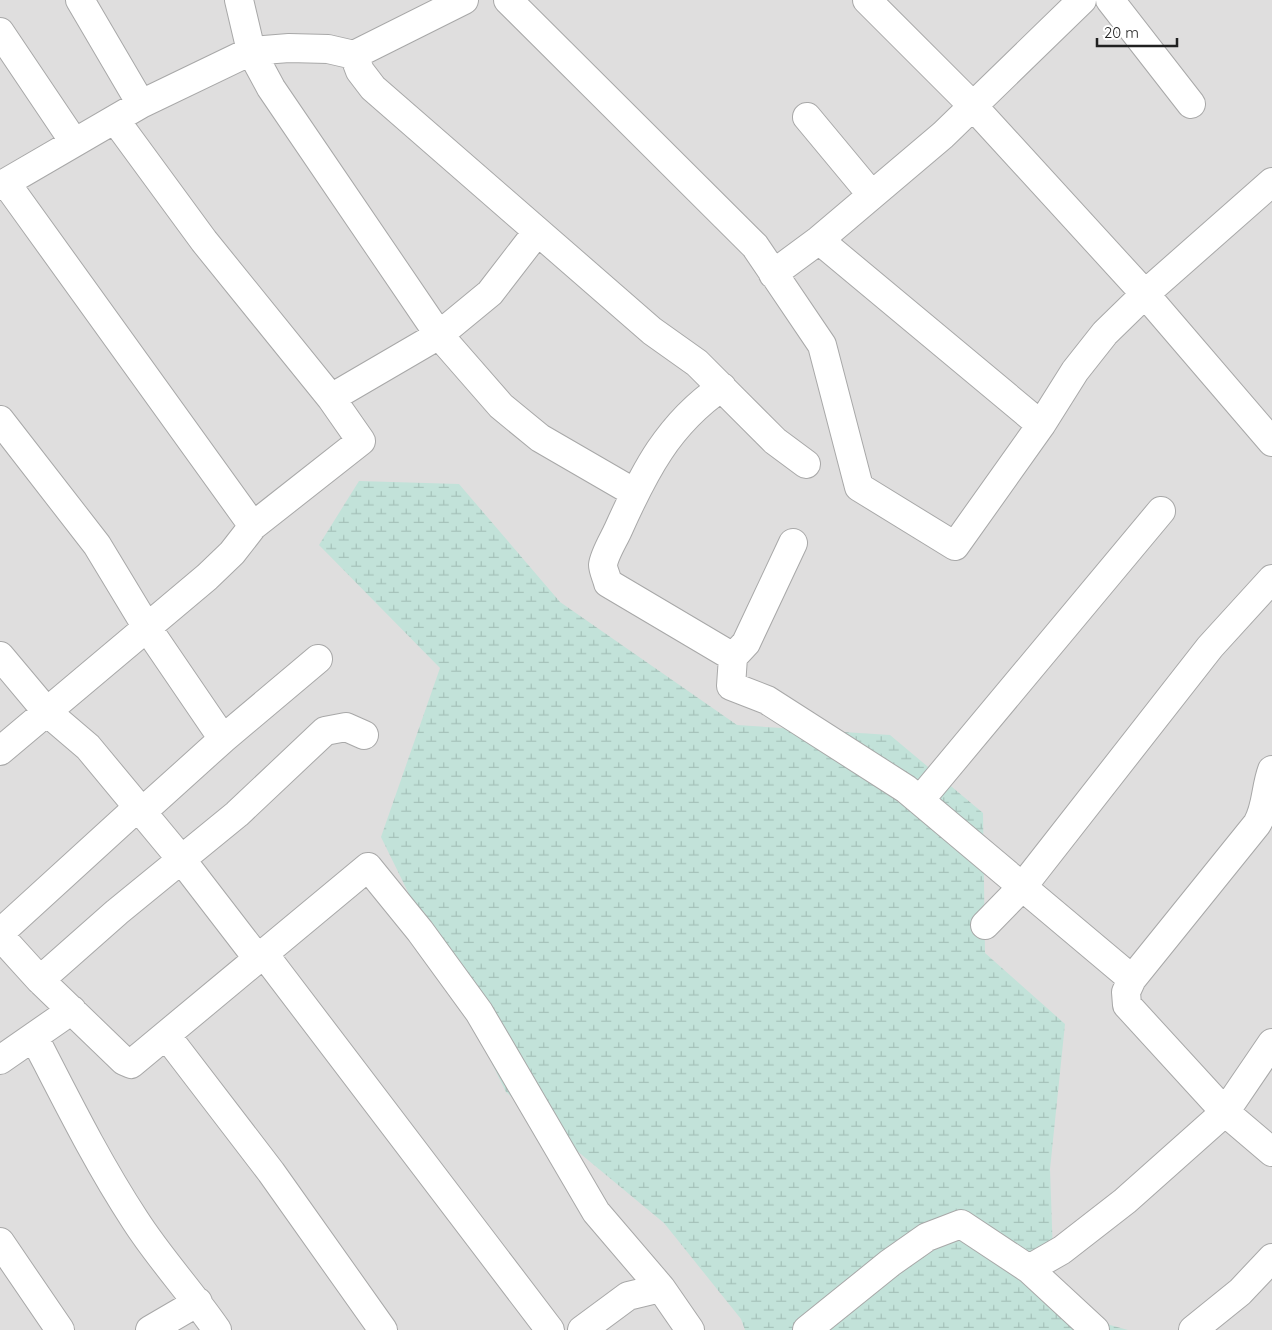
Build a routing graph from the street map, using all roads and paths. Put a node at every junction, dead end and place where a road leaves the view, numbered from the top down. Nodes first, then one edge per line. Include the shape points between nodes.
1 (80, 0) edge
2 (239, 0) edge
3 (464, 0) edge
4 (508, 0) edge
5 (867, 0) edge
6 (1082, 0) edge
7 (1110, 0) edge
8 (0, 32) edge
9 (251, 51) junction
10 (354, 55) junction
11 (141, 104) junction
12 (1192, 104) dead end
13 (972, 105) junction
14 (807, 117) dead end
15 (116, 121) junction
16 (74, 142) junction
17 (1272, 182) edge
18 (3, 185) edge
19 (871, 194) junction
20 (537, 232) junction
21 (819, 240) junction
22 (773, 274) junction
23 (1145, 294) junction
24 (439, 335) junction
25 (722, 387) junction
26 (331, 398) junction
27 (0, 420) edge
28 (1042, 425) junction
29 (1272, 442) edge
30 (806, 464) dead end
31 (634, 493) junction
32 (1161, 511) dead end
33 (253, 526) junction
34 (793, 543) dead end
35 (1272, 579) edge
36 (146, 626) junction
37 (0, 656) edge
38 (733, 657) junction
39 (318, 660) dead end
40 (47, 712) junction
41 (364, 735) dead end
42 (223, 739) junction
43 (0, 751) edge
44 (1272, 770) edge
45 (920, 800) junction
46 (140, 809) junction
47 (181, 860) junction
48 (1023, 886) junction
49 (985, 925) dead end
50 (0, 934) edge
51 (261, 957) junction
52 (40, 980) junction
53 (1132, 980) junction
54 (72, 1010) junction
55 (166, 1035) junction
56 (34, 1037) junction
57 (1272, 1043) edge
58 (0, 1060) edge
59 (1225, 1112) junction
60 (1272, 1152) edge
61 (0, 1242) edge
62 (1272, 1258) edge
63 (1029, 1269) junction
64 (9, 1272) edge
65 (661, 1288) junction
66 (198, 1302) junction
67 (60, 1330) edge
68 (150, 1330) edge
69 (217, 1330) edge
70 (383, 1330) edge
71 (550, 1330) edge
72 (582, 1330) edge
73 (690, 1330) edge
74 (807, 1330) edge
75 (1095, 1330) edge
76 (1193, 1330) edge

1 - 11 street
2 - 9 street
3 - 10 street
4 - 22 street via 742,230
5 - 13 street
6 - 13 street
7 - 12 street
8 - 16 street
9 - 10 street via 328,49
9 - 11 street
9 - 24 street via 271,88
10 - 20 street via 360,71 373,88
11 - 15 street
13 - 19 street via 943,135
13 - 23 street
14 - 19 street
15 - 16 street
15 - 26 street via 204,241
16 - 18 street
17 - 23 street
18 - 33 street
19 - 21 street
20 - 24 street via 490,293
20 - 25 street
21 - 22 street
21 - 28 street
22 - 28 street via 822,345 859,488 955,546
23 - 28 street via 1105,333 1075,372
23 - 29 street
24 - 26 street
24 - 31 street via 501,406 524,426
25 - 30 street via 774,441
25 - 31 street via 683,418 661,445
26 - 33 street via 361,441
27 - 36 street via 97,545
31 - 38 street via 603,565 608,583
32 - 45 street
33 - 36 street via 207,577
34 - 38 street via 746,643
35 - 48 street via 1210,647
36 - 40 street
36 - 42 street
37 - 40 street
38 - 45 street via 731,686 768,700
39 - 42 street
40 - 43 street
40 - 46 street via 88,747
41 - 47 street via 346,727 325,731 237,814
42 - 46 street
44 - 53 street via 1266,788 1264,812 1257,824
45 - 48 street
46 - 47 street
46 - 50 street
47 - 51 street
47 - 52 street
48 - 49 street
48 - 53 street
50 - 52 street
51 - 55 street
51 - 65 street via 368,867 420,931 478,1012 596,1212
51 - 71 street
52 - 54 street
53 - 59 street via 1126,992 1126,1005
54 - 55 street via 128,1063 133,1063
54 - 56 street
55 - 70 street via 270,1172
56 - 58 street
56 - 66 street via 128,1210
57 - 59 street
59 - 60 street
59 - 63 street via 1125,1201 1062,1250
61 - 64 street
62 - 76 street via 1240,1292
63 - 74 street via 960,1224 927,1237
63 - 75 street
64 - 67 street
65 - 72 street via 628,1296
65 - 73 street
66 - 68 street
66 - 69 street

